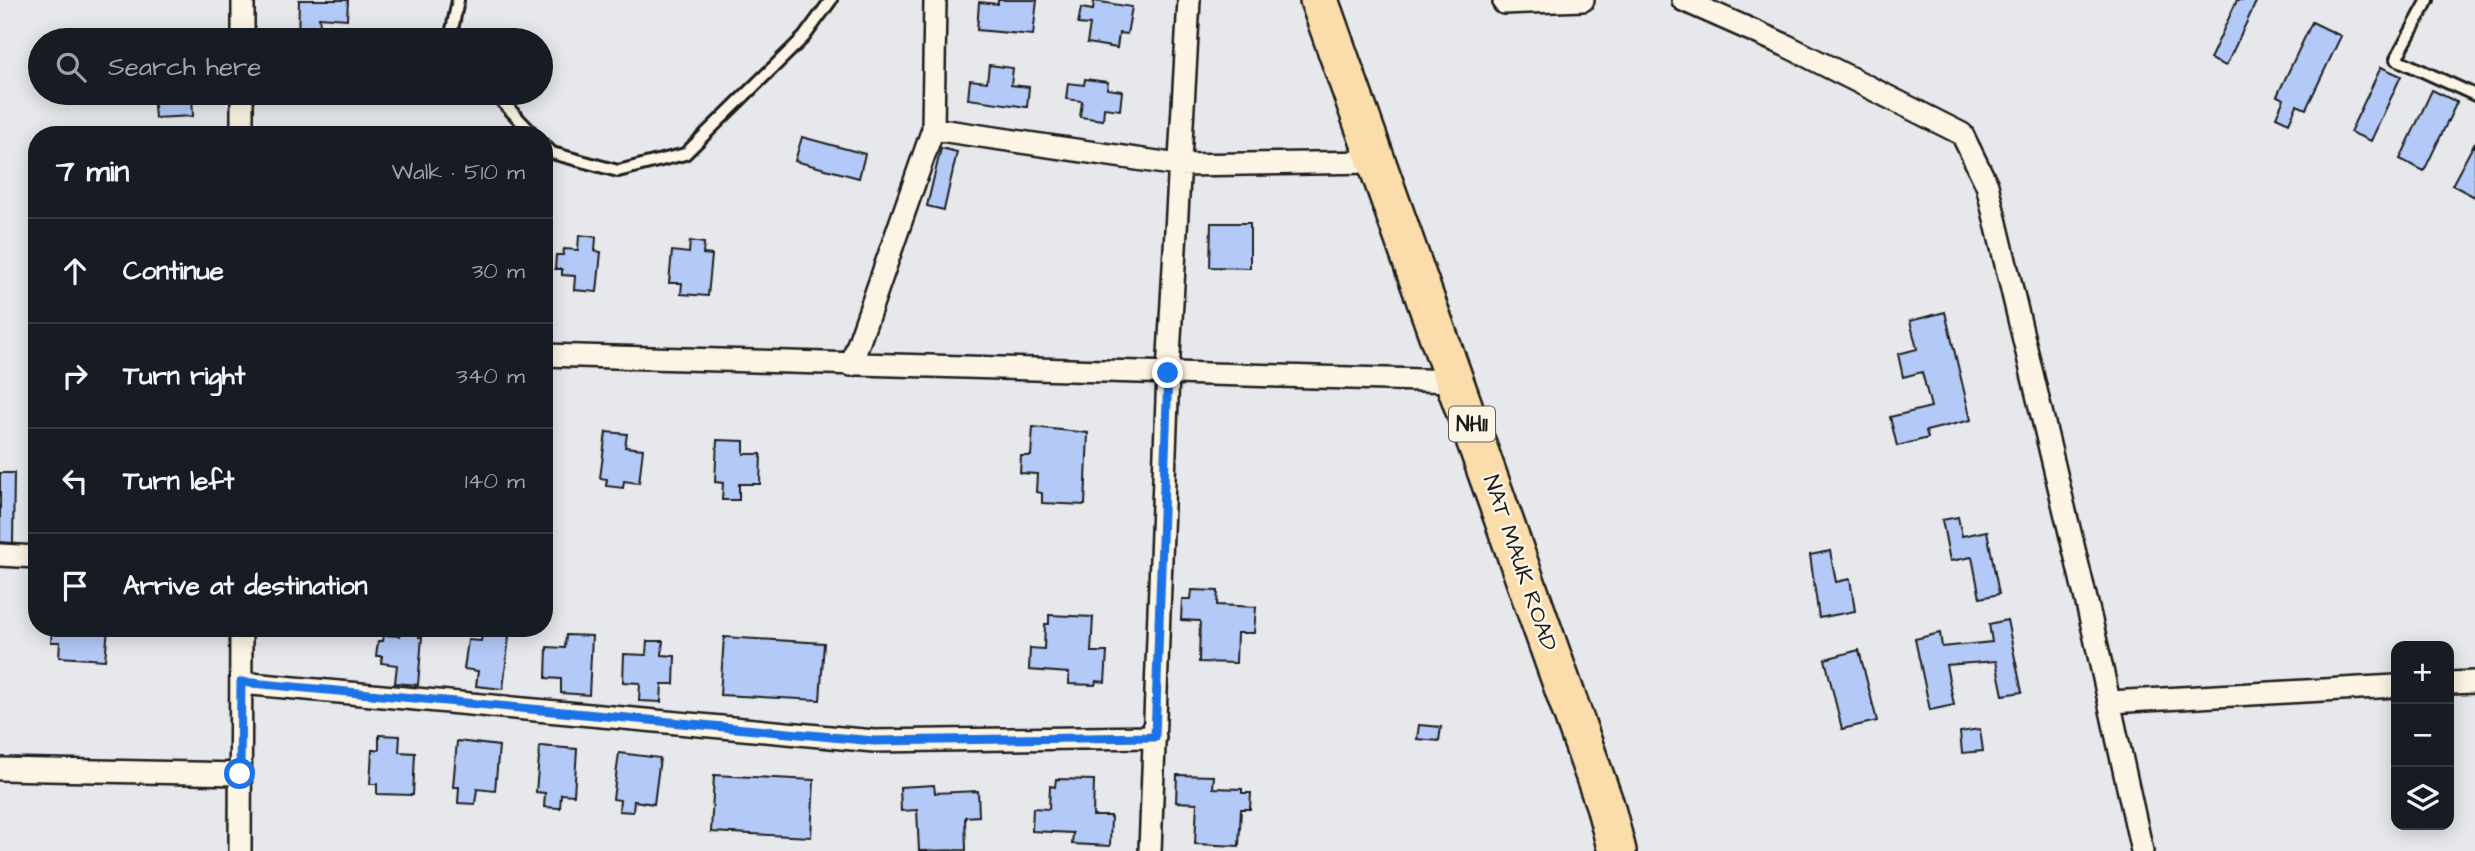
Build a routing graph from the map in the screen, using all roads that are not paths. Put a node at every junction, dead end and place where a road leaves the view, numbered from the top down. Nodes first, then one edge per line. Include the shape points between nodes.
1 (243, 0) edge
2 (458, 0) edge
3 (831, 0) edge
4 (936, 0) edge
5 (1189, 0) edge
6 (1319, 0) edge
7 (1583, 0) edge
8 (1683, 0) edge
9 (2428, 0) edge
10 (1504, 3) dead end
11 (243, 28) edge
12 (452, 28) edge
13 (2475, 95) edge
14 (243, 105) edge
15 (505, 105) edge
16 (242, 126) edge
17 (525, 126) edge
18 (933, 130) junction
19 (553, 153) edge
20 (1376, 162) junction
21 (1178, 165) junction
22 (553, 355) edge
23 (851, 365) junction
24 (1168, 373) junction
25 (1457, 381) junction
26 (0, 555) edge
27 (28, 556) edge
28 (241, 637) edge
29 (241, 682) junction
30 (2475, 682) edge
31 (2454, 683) edge
32 (2391, 686) edge
33 (2110, 702) junction
34 (1155, 737) junction
35 (0, 769) edge
36 (240, 774) junction
37 (240, 851) edge
38 (1150, 851) edge
39 (1617, 851) edge
40 (2142, 851) edge

1 - 11 street
2 - 12 lane
3 - 19 lane via 804,37 685,154 618,171
4 - 18 street
5 - 21 street
6 - 20 highway, NAT MAUK ROAD / NH11
7 - 10 street
8 - 33 street via 1785,45 1962,134 1987,185
9 - 13 lane via 2396,59
14 - 16 street
15 - 17 lane
18 - 21 street
18 - 23 street
20 - 21 street
20 - 25 highway, NAT MAUK ROAD / NH11
21 - 24 street
22 - 23 street
23 - 24 street
24 - 25 street
24 - 34 street
25 - 39 highway, NAT MAUK ROAD / NH11
26 - 27 street
28 - 29 street
29 - 34 street via 874,741
29 - 36 street
30 - 31 street
32 - 33 street
33 - 40 street
34 - 38 street
35 - 36 street
36 - 37 street

